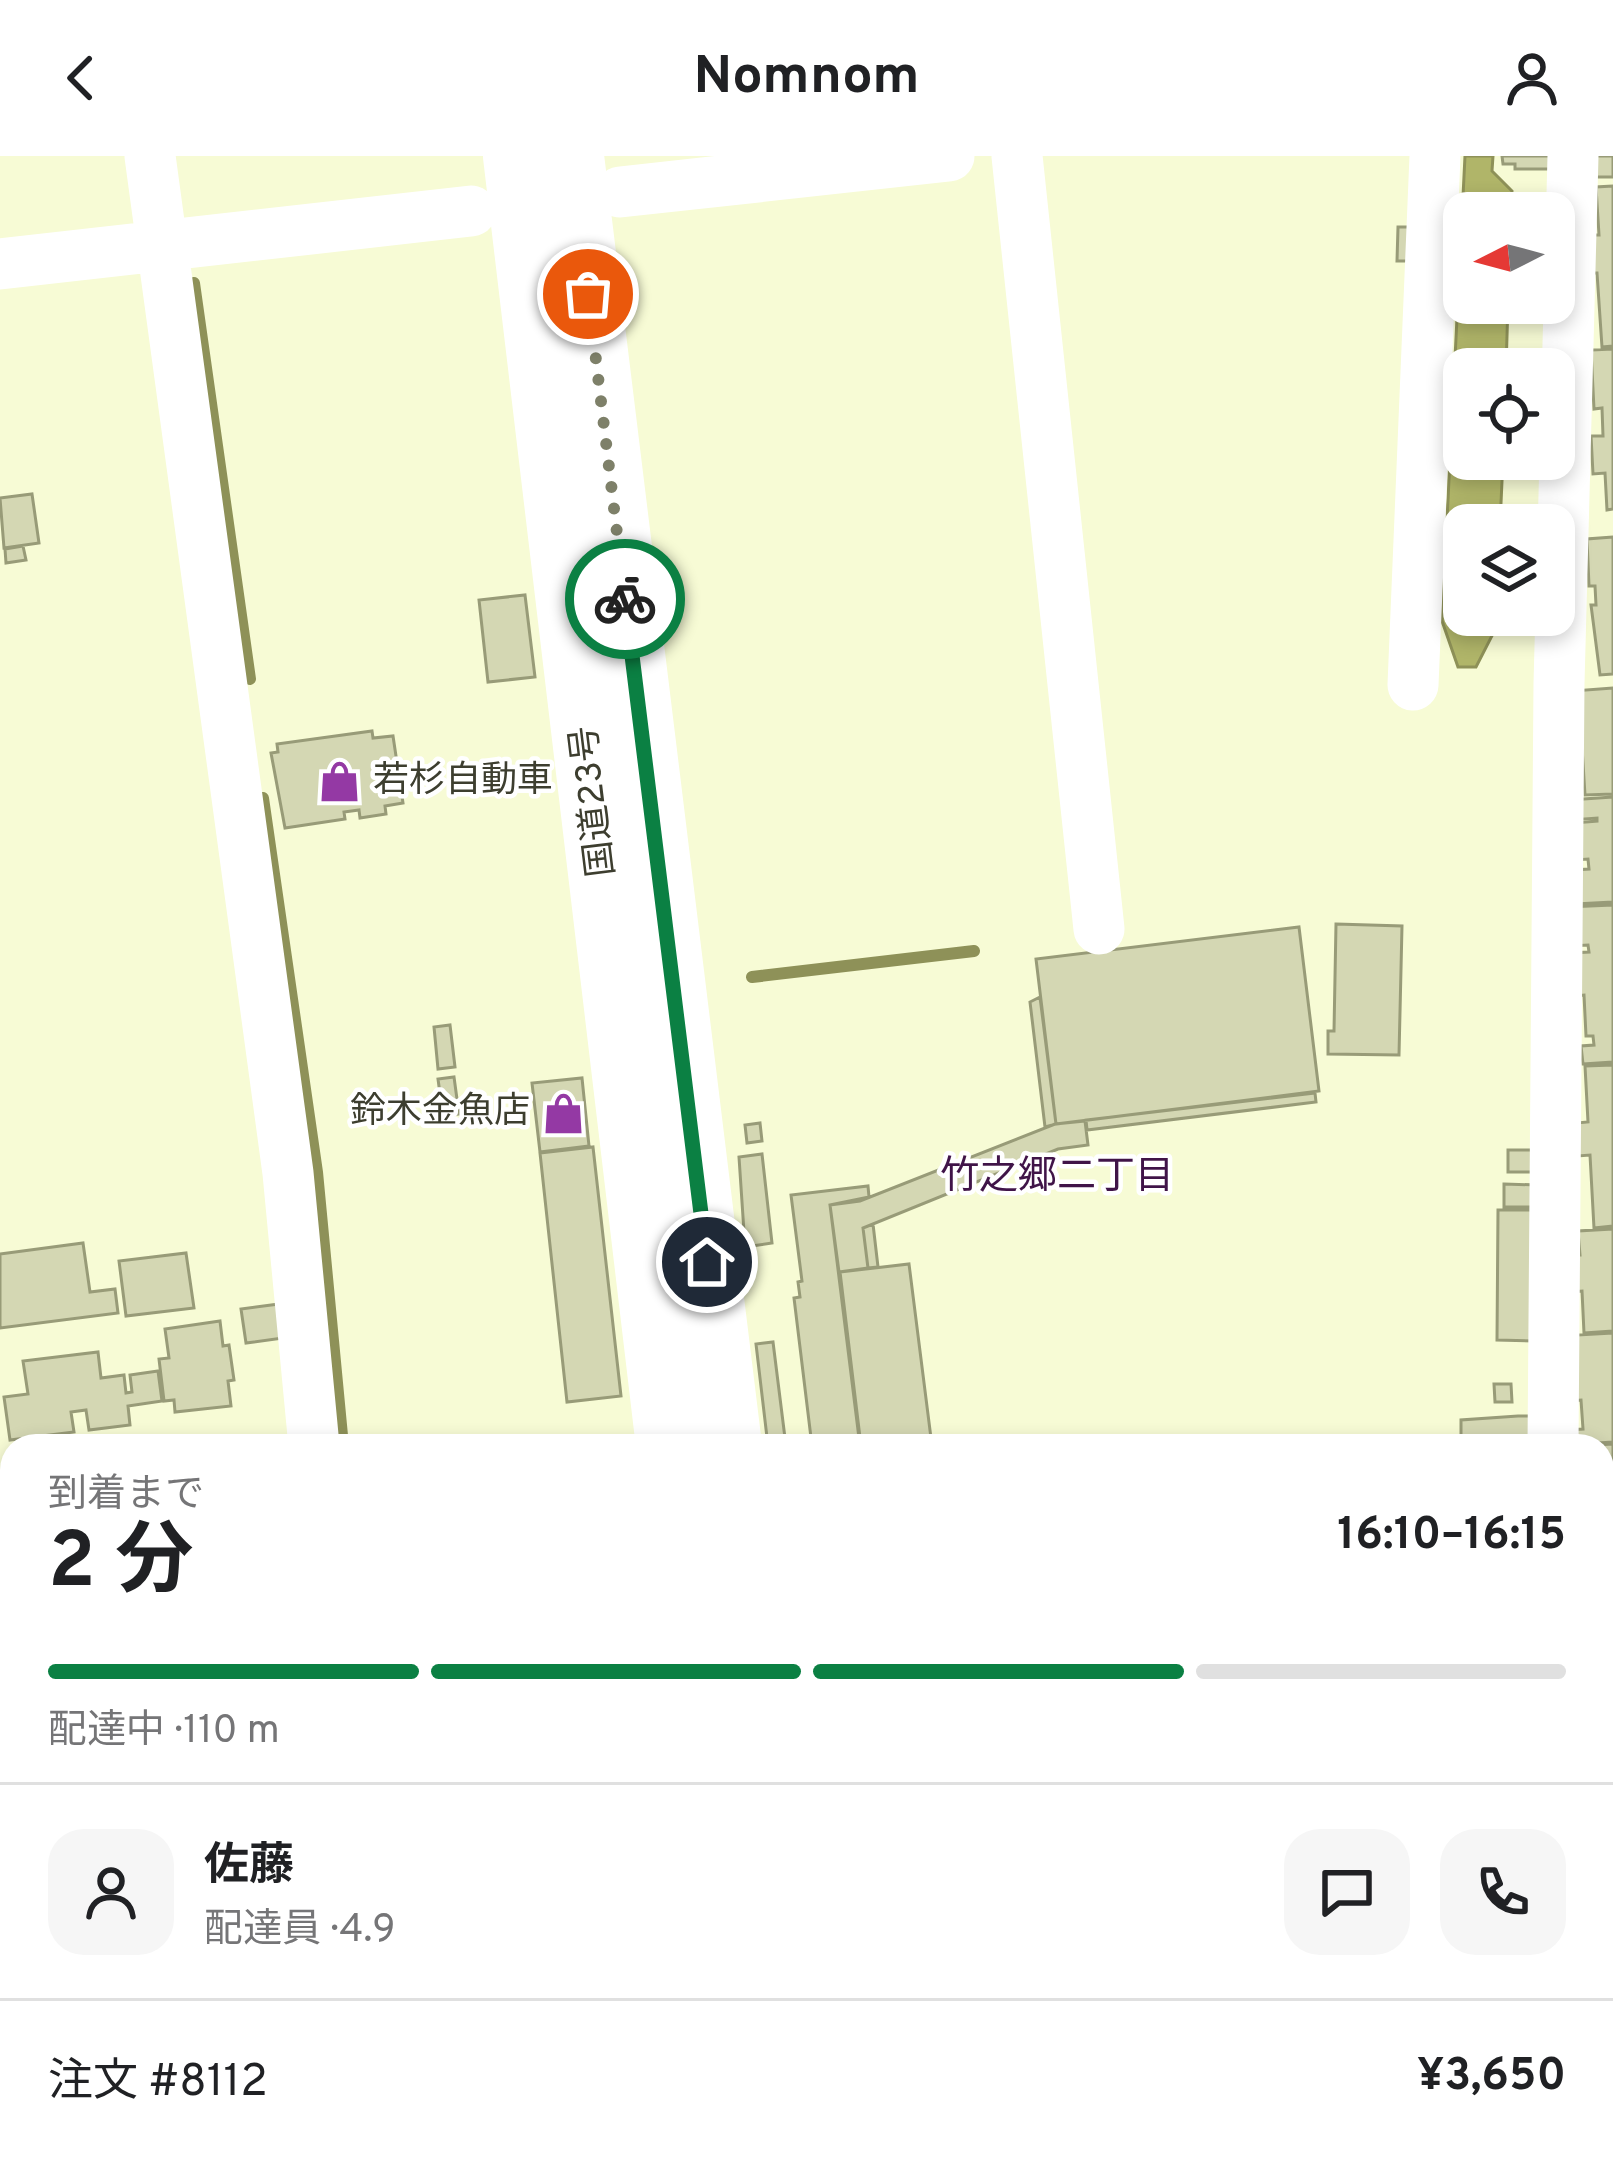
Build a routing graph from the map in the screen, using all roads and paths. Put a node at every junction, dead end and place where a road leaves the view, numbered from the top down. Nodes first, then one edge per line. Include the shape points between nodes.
1 (150, 156) edge
2 (516, 156) edge
3 (949, 156) edge
4 (1017, 156) edge
5 (1435, 156) edge
6 (1573, 156) edge
7 (596, 174) edge
8 (471, 212) dead end
9 (160, 244) junction
10 (0, 264) edge
11 (1413, 685) dead end
12 (1099, 929) dead end
13 (313, 1434) edge
14 (668, 1434) edge
15 (728, 1434) edge
16 (1552, 1434) edge

1 - 9 street
2 - 14 main road, 国道23号
3 - 7 street
4 - 12 street
5 - 11 street
6 - 16 street
7 - 15 main road, 国道23号
8 - 9 street
9 - 10 street
9 - 13 street via 288,1173

